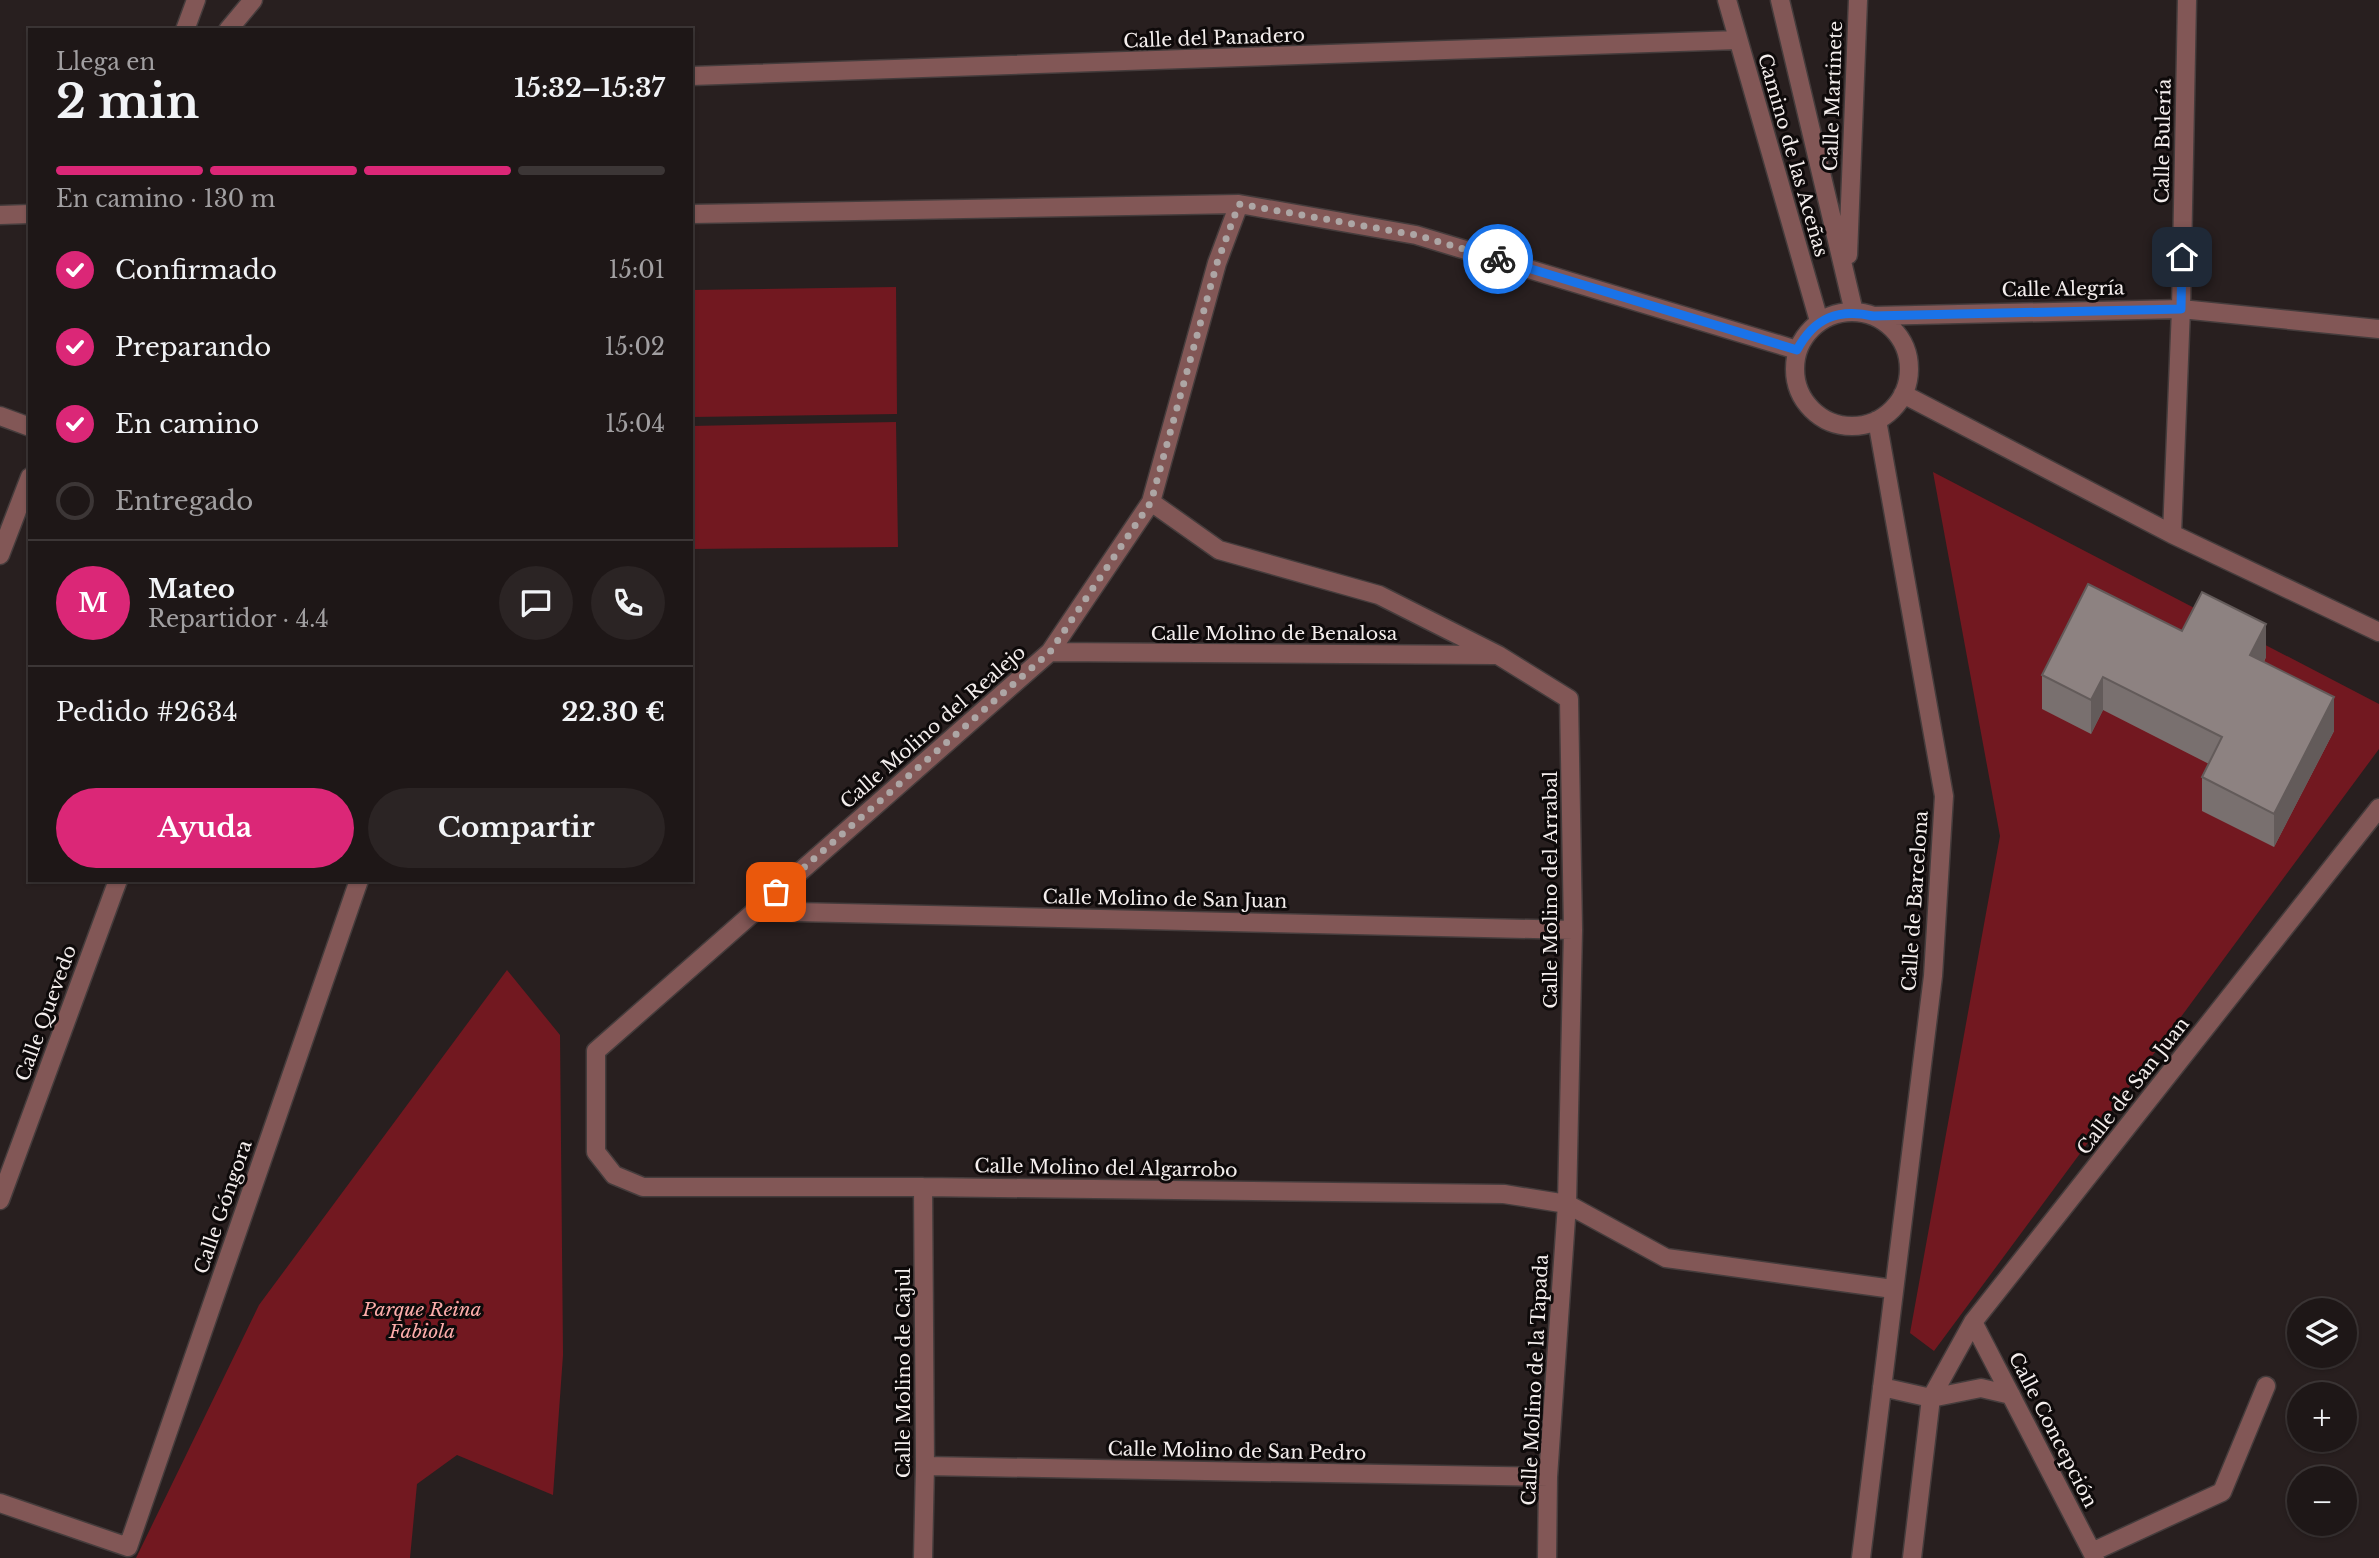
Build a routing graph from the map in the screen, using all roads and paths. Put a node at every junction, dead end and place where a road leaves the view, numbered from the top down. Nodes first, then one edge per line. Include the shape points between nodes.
1 (196, 0) edge
2 (253, 0) edge
3 (1727, 0) edge
4 (1780, 0) edge
5 (1858, 0) edge
6 (2187, 0) edge
7 (186, 28) edge
8 (230, 28) edge
9 (1738, 40) junction
10 (693, 76) edge
11 (1239, 204) junction
12 (28, 214) edge
13 (693, 214) edge
14 (0, 215) edge
15 (1847, 277) junction
16 (2181, 309) junction
17 (1854, 312) junction
18 (1873, 316) junction
19 (1819, 321) junction
20 (2379, 329) edge
21 (1797, 350) junction
22 (1903, 394) junction
23 (0, 416) edge
24 (1877, 420) junction
25 (28, 426) edge
26 (28, 482) edge
27 (1151, 502) junction
28 (2172, 534) junction
29 (0, 555) edge
30 (2379, 632) edge
31 (1050, 652) junction
32 (1498, 655) junction
33 (2379, 808) edge
34 (117, 882) edge
35 (358, 882) edge
36 (755, 911) junction
37 (1573, 930) junction
38 (643, 1187) joint
39 (923, 1187) junction
40 (0, 1200) edge
41 (1567, 1204) junction
42 (1893, 1289) junction
43 (1973, 1322) junction
44 (2266, 1386) dead end
45 (1882, 1387) junction
46 (2011, 1395) junction
47 (1931, 1398) junction
48 (925, 1466) junction
49 (1548, 1477) junction
50 (0, 1503) edge
51 (2094, 1555) edge
52 (923, 1558) edge
53 (1547, 1558) edge
54 (1861, 1558) edge
55 (1912, 1558) edge

1 - 7 street
2 - 8 street
3 - 9 street, Camino de las Aceñas
4 - 15 street
5 - 15 street, Calle Martinete
6 - 16 street, Calle Bulería
9 - 10 street, Calle del Panadero
9 - 19 street, Camino de las Aceñas
11 - 13 street
11 - 21 street via 1416,235
11 - 27 street, Calle Molino del Realejo via 1217,263
12 - 14 street
15 - 17 street
16 - 18 street, Calle Alegría
16 - 20 street, Calle Alegría
16 - 28 street, Calle Bulería
17 - 18 street
17 - 19 street
18 - 22 street via 1895,332 1908,356
19 - 21 street
21 - 24 street via 1798,387 1821,417 1839,424
22 - 24 street via 1892,410
22 - 28 street
23 - 25 street
24 - 42 street, Calle de Barcelona via 1944,796 1933,976
26 - 29 street
27 - 31 street, Calle Molino del Realejo
27 - 32 street, Calle Molino del Arrabal via 1219,550 1379,595
28 - 30 street
31 - 32 street, Calle Molino de Benalosa
31 - 36 street, Calle Molino del Realejo
32 - 37 street, Calle Molino del Arrabal via 1569,699
33 - 43 street, Calle de San Juan
34 - 40 street, Calle Quevedo
35 - 50 street, Calle Góngora via 128,1547
36 - 37 street, Calle Molino de San Juan
36 - 38 street, Calle Molino del Realejo via 596,1051 596,1152 614,1175
37 - 41 street, Calle Molino del Arrabal
38 - 39 street, Calle Molino del Algarrobo
39 - 41 street, Calle Molino del Algarrobo via 1504,1194
39 - 48 street, Calle Molino de Cajul
41 - 42 street via 1666,1258
41 - 49 street, Calle Molino de la Tapada
42 - 45 street, Calle de Barcelona
43 - 46 street, Calle Concepción
43 - 47 street, Calle de San Juan
44 - 51 street via 2222,1492
45 - 47 street
45 - 54 street, Calle de Barcelona
46 - 47 street via 1981,1388
46 - 51 street, Calle Concepción
47 - 55 street
48 - 49 street, Calle Molino de San Pedro
48 - 52 street, Calle Molino de Cajul
49 - 53 street, Calle Molino de la Tapada

